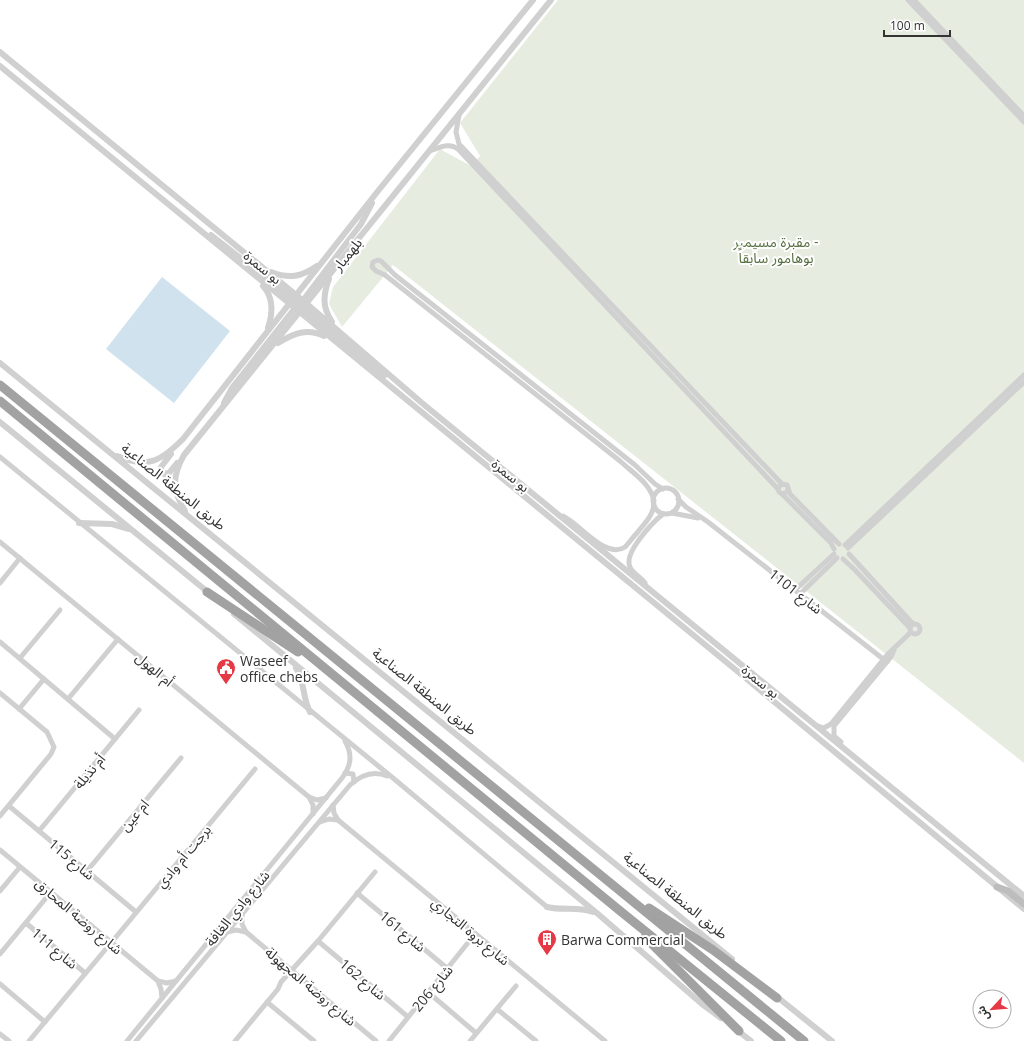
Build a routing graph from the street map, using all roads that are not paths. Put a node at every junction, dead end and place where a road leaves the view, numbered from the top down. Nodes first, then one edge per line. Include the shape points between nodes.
1 (533, 0) edge
2 (551, 0) edge
3 (908, 0) edge
4 (914, 0) edge
5 (0, 52) edge
6 (0, 66) edge
7 (459, 114) junction
8 (1024, 116) edge
9 (1024, 122) edge
10 (430, 151) junction
11 (378, 191) junction
12 (196, 226) junction
13 (321, 263) junction
14 (264, 268) junction
15 (253, 274) junction
16 (331, 274) junction
17 (298, 304) junction
18 (336, 328) junction
19 (265, 334) junction
20 (333, 341) junction
21 (274, 346) junction
22 (0, 363) edge
23 (1024, 375) edge
24 (0, 381) edge
25 (1024, 382) edge
26 (0, 385) edge
27 (402, 386) junction
28 (0, 401) edge
29 (24, 403) junction
30 (218, 416) junction
31 (0, 422) edge
32 (183, 439) junction
33 (111, 454) junction
34 (184, 455) junction
35 (0, 457) edge
36 (782, 484) junction
37 (663, 489) junction
38 (778, 489) junction
39 (788, 490) junction
40 (782, 494) junction
41 (678, 499) junction
42 (654, 503) junction
43 (672, 513) junction
44 (664, 514) junction
45 (560, 515) junction
46 (188, 516) junction
47 (708, 522) junction
48 (79, 523) junction
49 (133, 530) junction
50 (0, 542) edge
51 (845, 548) junction
52 (837, 555) junction
53 (20, 558) junction
54 (0, 583) edge
55 (648, 589) junction
56 (795, 590) junction
57 (207, 592) junction
58 (800, 594) junction
59 (60, 610) dead end
60 (911, 628) junction
61 (118, 639) junction
62 (0, 642) edge
63 (20, 658) junction
64 (290, 660) junction
65 (885, 661) junction
66 (324, 668) junction
67 (44, 679) junction
68 (0, 693) edge
69 (68, 699) junction
70 (20, 709) junction
71 (139, 710) dead end
72 (310, 712) junction
73 (816, 726) junction
74 (115, 738) junction
75 (343, 739) junction
76 (181, 758) dead end
77 (862, 764) junction
78 (255, 769) dead end
79 (345, 774) junction
80 (393, 778) junction
81 (354, 782) junction
82 (309, 797) junction
83 (326, 798) junction
84 (334, 805) junction
85 (9, 806) junction
86 (313, 814) junction
87 (0, 816) edge
88 (338, 820) junction
89 (320, 822) junction
90 (39, 831) junction
91 (0, 850) edge
92 (20, 867) junction
93 (87, 871) junction
94 (375, 872) dead end
95 (997, 887) joint
96 (0, 891) edge
97 (50, 892) junction
98 (357, 893) junction
99 (1024, 896) edge
100 (638, 905) junction
101 (547, 907) joint
102 (1024, 908) edge
103 (619, 910) junction
104 (136, 912) junction
105 (242, 914) junction
106 (598, 914) junction
107 (26, 923) junction
108 (227, 932) junction
109 (246, 932) junction
110 (475, 934) junction
111 (318, 941) junction
112 (111, 942) junction
113 (105, 950) dead end
114 (0, 954) edge
115 (448, 969) junction
116 (292, 970) junction
117 (85, 973) junction
118 (158, 981) junction
119 (176, 981) junction
120 (0, 984) edge
121 (516, 986) dead end
122 (429, 993) junction
123 (162, 998) junction
124 (777, 998) junction
125 (267, 1002) junction
126 (497, 1009) junction
127 (408, 1017) junction
128 (44, 1022) junction
129 (739, 1031) junction
130 (476, 1033) junction
131 (0, 1034) edge
132 (9, 1041) edge
133 (29, 1041) edge
134 (127, 1041) edge
135 (136, 1041) edge
136 (235, 1041) edge
137 (314, 1041) edge
138 (376, 1041) edge
139 (389, 1041) edge
140 (470, 1041) edge
141 (536, 1041) edge
142 (605, 1041) edge
143 (751, 1041) edge
144 (781, 1041) edge
145 (804, 1041) edge
146 (832, 1041) edge

1 - 11 street, بلهمبار
2 - 7 street, بلهمبار
3 - 9 street
4 - 8 street
5 - 14 street, بو سمرة
6 - 12 street, بو سمرة
7 - 10 street, بلهمبار
7 - 36 street via 456,132 459,144
10 - 16 street, بلهمبار
10 - 38 street via 448,145 458,149
11 - 13 street, بلهمبار
11 - 17 street via 361,224
12 - 15 street, بو سمرة
12 - 17 street via 218,239
13 - 14 street via 304,274 292,277
13 - 17 street, بلهمبار
14 - 17 street, بو سمرة
15 - 17 street, بو سمرة
15 - 19 street via 266,289 271,301 270,319
16 - 17 street, بلهمبار
16 - 18 street via 324,302 327,314
17 - 18 street, بو سمرة
17 - 19 street, بلهمبار
17 - 20 street, بو سمرة
17 - 21 street, بلهمبار
17 - 27 street via 374,368
17 - 30 street via 232,388
18 - 27 street, بو سمرة
19 - 32 street, بلهمبار
20 - 21 street via 318,334 303,332 293,334
20 - 95 street, بو سمرة
21 - 30 street, بلهمبار
22 - 33 street, طريق المنطقة الصناعية
23 - 51 street
24 - 29 highway
25 - 51 street
26 - 29 highway
27 - 45 street, بو سمرة
28 - 66 highway
29 - 100 highway
30 - 34 street, بلهمبار
31 - 49 street
32 - 33 street, بلهمبار via 165,456 148,462 136,462
32 - 34 street via 163,464 161,472 169,473
33 - 46 street, طريق المنطقة الصناعية
34 - 46 street, بلهمبار via 176,472 175,484 180,502
35 - 48 street
36 - 38 street
36 - 39 street via 787,485
37 - 41 street via 672,490
37 - 42 street via 656,494
37 - 42 street via 395,275 381,261 373,262 372,267 376,271 436,314 620,461 646,486 653,495
38 - 40 street
39 - 40 street
39 - 51 street via 829,535
40 - 52 street via 831,543
41 - 43 street via 678,507
41 - 47 street, شارع 1101
42 - 44 street via 656,509
42 - 45 street via 654,510 649,519 626,546 613,550 603,547 571,520
43 - 44 street
43 - 47 street, شارع 1101
44 - 55 street via 634,548 629,558 631,570
45 - 55 street, بو سمرة
46 - 124 street, طريق المنطقة الصناعية
47 - 56 street, شارع 1101
48 - 49 street via 112,524
48 - 72 street
49 - 57 street
50 - 53 street, أم الهول
51 - 52 street
51 - 52 street
51 - 60 street
52 - 56 street
52 - 58 street
52 - 60 street
53 - 54 street
53 - 61 street, أم الهول
55 - 73 street, بو سمرة
56 - 58 street, شارع 1101
57 - 64 street
57 - 66 highway
58 - 65 street, شارع 1101
59 - 63 street
60 - 65 street
61 - 69 street
61 - 82 street, أم الهول
62 - 63 street
63 - 67 street
64 - 72 street via 302,679 304,698
64 - 106 street
65 - 73 street via 831,724 824,728
65 - 77 street via 834,726 836,738 856,755
66 - 103 highway
67 - 69 street
67 - 70 street
68 - 70 street
69 - 74 street
70 - 85 street via 47,732 54,747
71 - 74 street, أم نذيلة
72 - 75 street
73 - 77 street, بو سمرة
74 - 90 street, أم نذيلة
75 - 79 street, شارع وادي الغافة via 350,755 349,767
75 - 80 street
76 - 93 street, ام عين
77 - 99 street, بو سمرة
78 - 104 street, برجت أم وادي
79 - 81 street via 353,774
79 - 83 street, شارع وادي الغافة
80 - 81 street, شارع وادي الغافة via 376,772 366,774
80 - 101 street
81 - 84 street, شارع وادي الغافة
82 - 83 street via 317,800
82 - 86 street via 313,805
83 - 86 street, شارع وادي الغافة
84 - 88 street via 334,813
84 - 89 street, شارع وادي الغافة
85 - 87 street
85 - 90 street, شارع 115
86 - 119 street, شارع وادي الغافة
88 - 89 street
88 - 110 street, شارع بروة التجاري
89 - 105 street, شارع وادي الغافة
90 - 93 street, شارع 115
91 - 92 street, شارع روضة المحارق
92 - 96 street
92 - 97 street, شارع روضة المحارق
93 - 104 street, شارع 115
94 - 98 street
95 - 102 main road via 1008,891
97 - 107 street
97 - 112 street, شارع روضة المحارق
98 - 111 street
98 - 115 street, شارع 161
100 - 124 highway via 652,910 713,950
100 - 145 highway
101 - 106 street via 558,910 578,908
103 - 129 highway
103 - 144 highway
104 - 112 street, برجت أم وادي
105 - 108 street, شارع وادي الغافة
105 - 109 street via 242,924
106 - 129 street via 702,1004
107 - 114 street
107 - 117 street, شارع 111
108 - 109 street
108 - 135 street, شارع وادي الغافة
109 - 116 street, شارع روضة المجهولة
110 - 115 street, شارع 206
110 - 142 street, شارع بروة التجاري
111 - 116 street
111 - 127 street, شارع 162
112 - 118 street, شارع روضة المحارق
113 - 117 street, شارع 111
115 - 122 street, شارع 206
116 - 125 street
116 - 138 street, شارع روضة المجهولة
117 - 128 street, شارع 111
118 - 119 street
118 - 123 street
119 - 123 street, شارع وادي الغافة
120 - 128 street
121 - 126 street
122 - 127 street, شارع 206
122 - 130 street
123 - 134 street, شارع وادي الغافة
124 - 146 street, طريق المنطقة الصناعية
125 - 136 street
125 - 137 street
126 - 130 street
126 - 141 street
127 - 139 street, شارع 206
128 - 133 street, شارع 111
129 - 143 street
130 - 140 street
131 - 132 street

